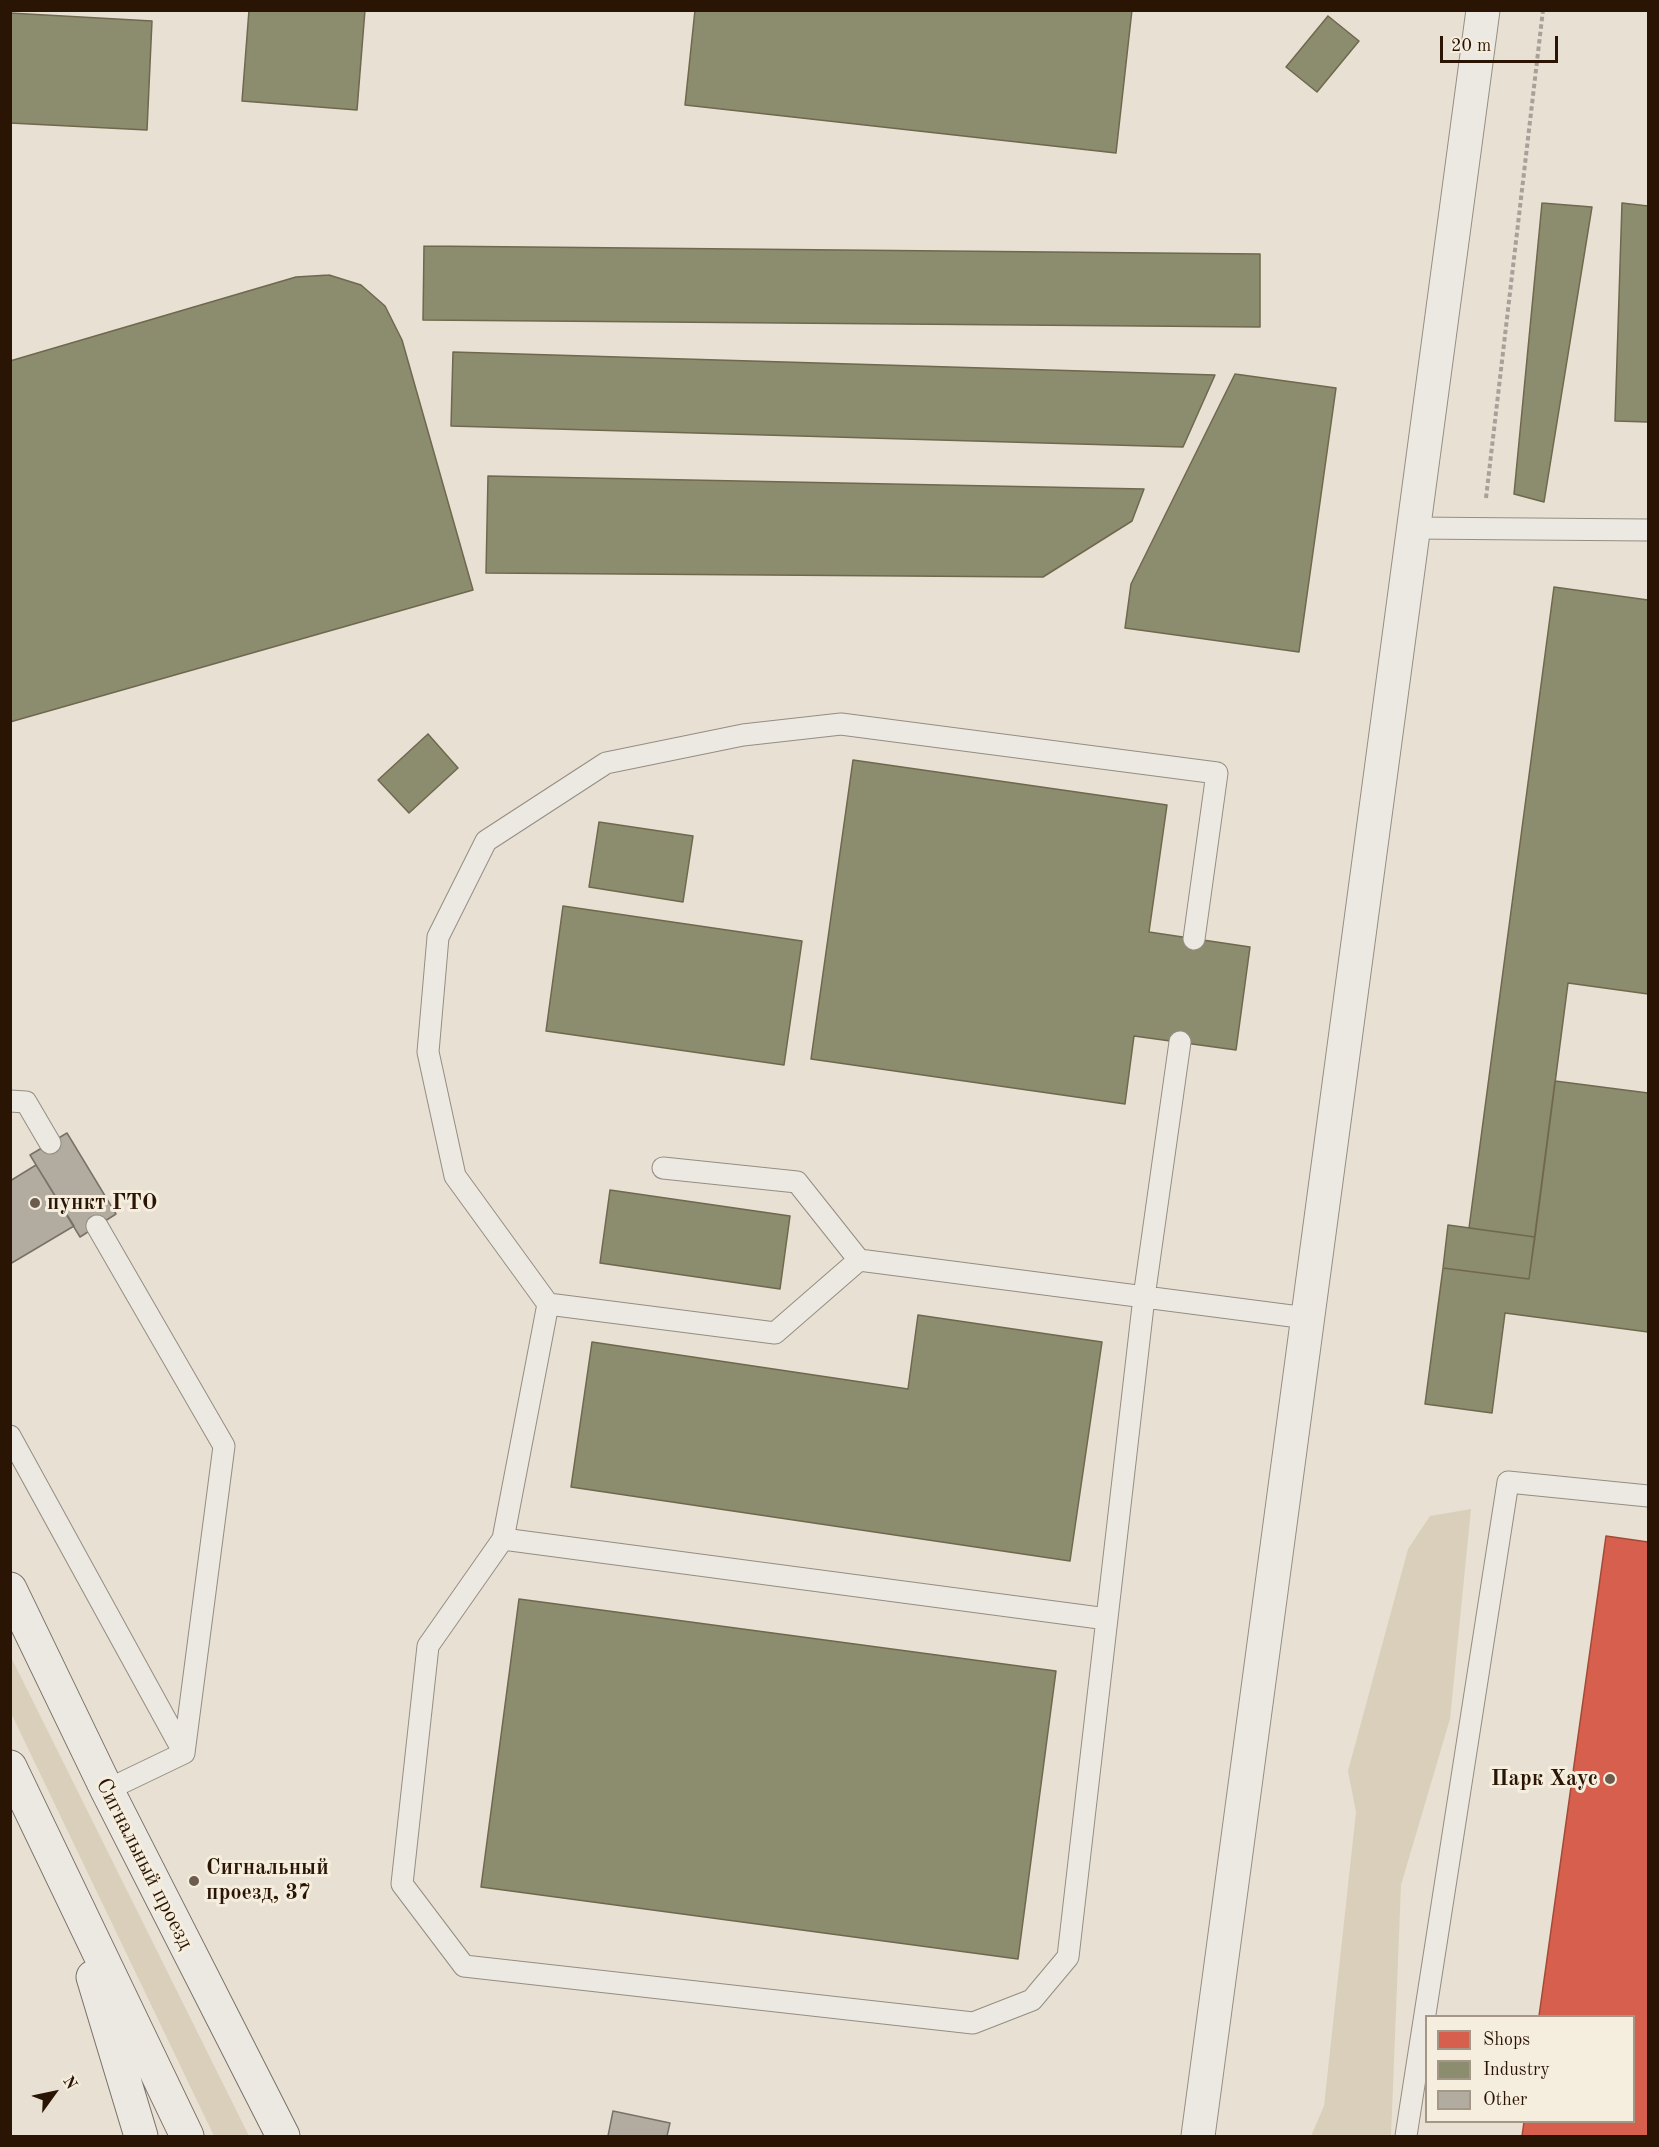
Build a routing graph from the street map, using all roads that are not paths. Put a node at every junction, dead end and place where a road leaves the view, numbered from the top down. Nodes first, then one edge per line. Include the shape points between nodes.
1 (1483, 10) edge
2 (1413, 528) junction
3 (1648, 531) edge
4 (1194, 939) dead end
5 (1180, 1042) dead end
6 (10, 1101) edge
7 (50, 1143) dead end
8 (663, 1167) dead end
9 (97, 1226) dead end
10 (860, 1260) junction
11 (1144, 1297) junction
12 (548, 1304) junction
13 (1307, 1318) junction
14 (10, 1436) edge
15 (1648, 1496) edge
16 (503, 1539) junction
17 (10, 1588) edge
18 (1107, 1619) junction
19 (183, 1753) junction
20 (10, 1767) edge
21 (107, 1790) junction
22 (62, 1875) junction
23 (141, 2136) edge
24 (188, 2136) edge
25 (283, 2136) edge
26 (1198, 2136) edge
27 (1406, 2136) edge

1 - 2 street
2 - 3 lane
2 - 13 street
4 - 12 lane via 1217,773 841,724 743,735 606,763 486,841 438,937 428,1052 455,1176
5 - 11 lane
6 - 7 lane via 26,1102
8 - 10 lane via 797,1182
9 - 19 lane via 224,1446
10 - 11 lane
10 - 12 lane via 775,1333
11 - 13 lane
11 - 18 lane
12 - 16 lane
13 - 26 street
14 - 19 lane
15 - 27 lane via 1508,1482
16 - 18 lane
16 - 18 lane via 428,1646 402,1884 464,1966 973,2023 1032,2000 1068,1957
17 - 21 street, Сигнальный проезд
19 - 21 lane
20 - 22 street
21 - 25 street, Сигнальный проезд
22 - 23 street
22 - 24 street

